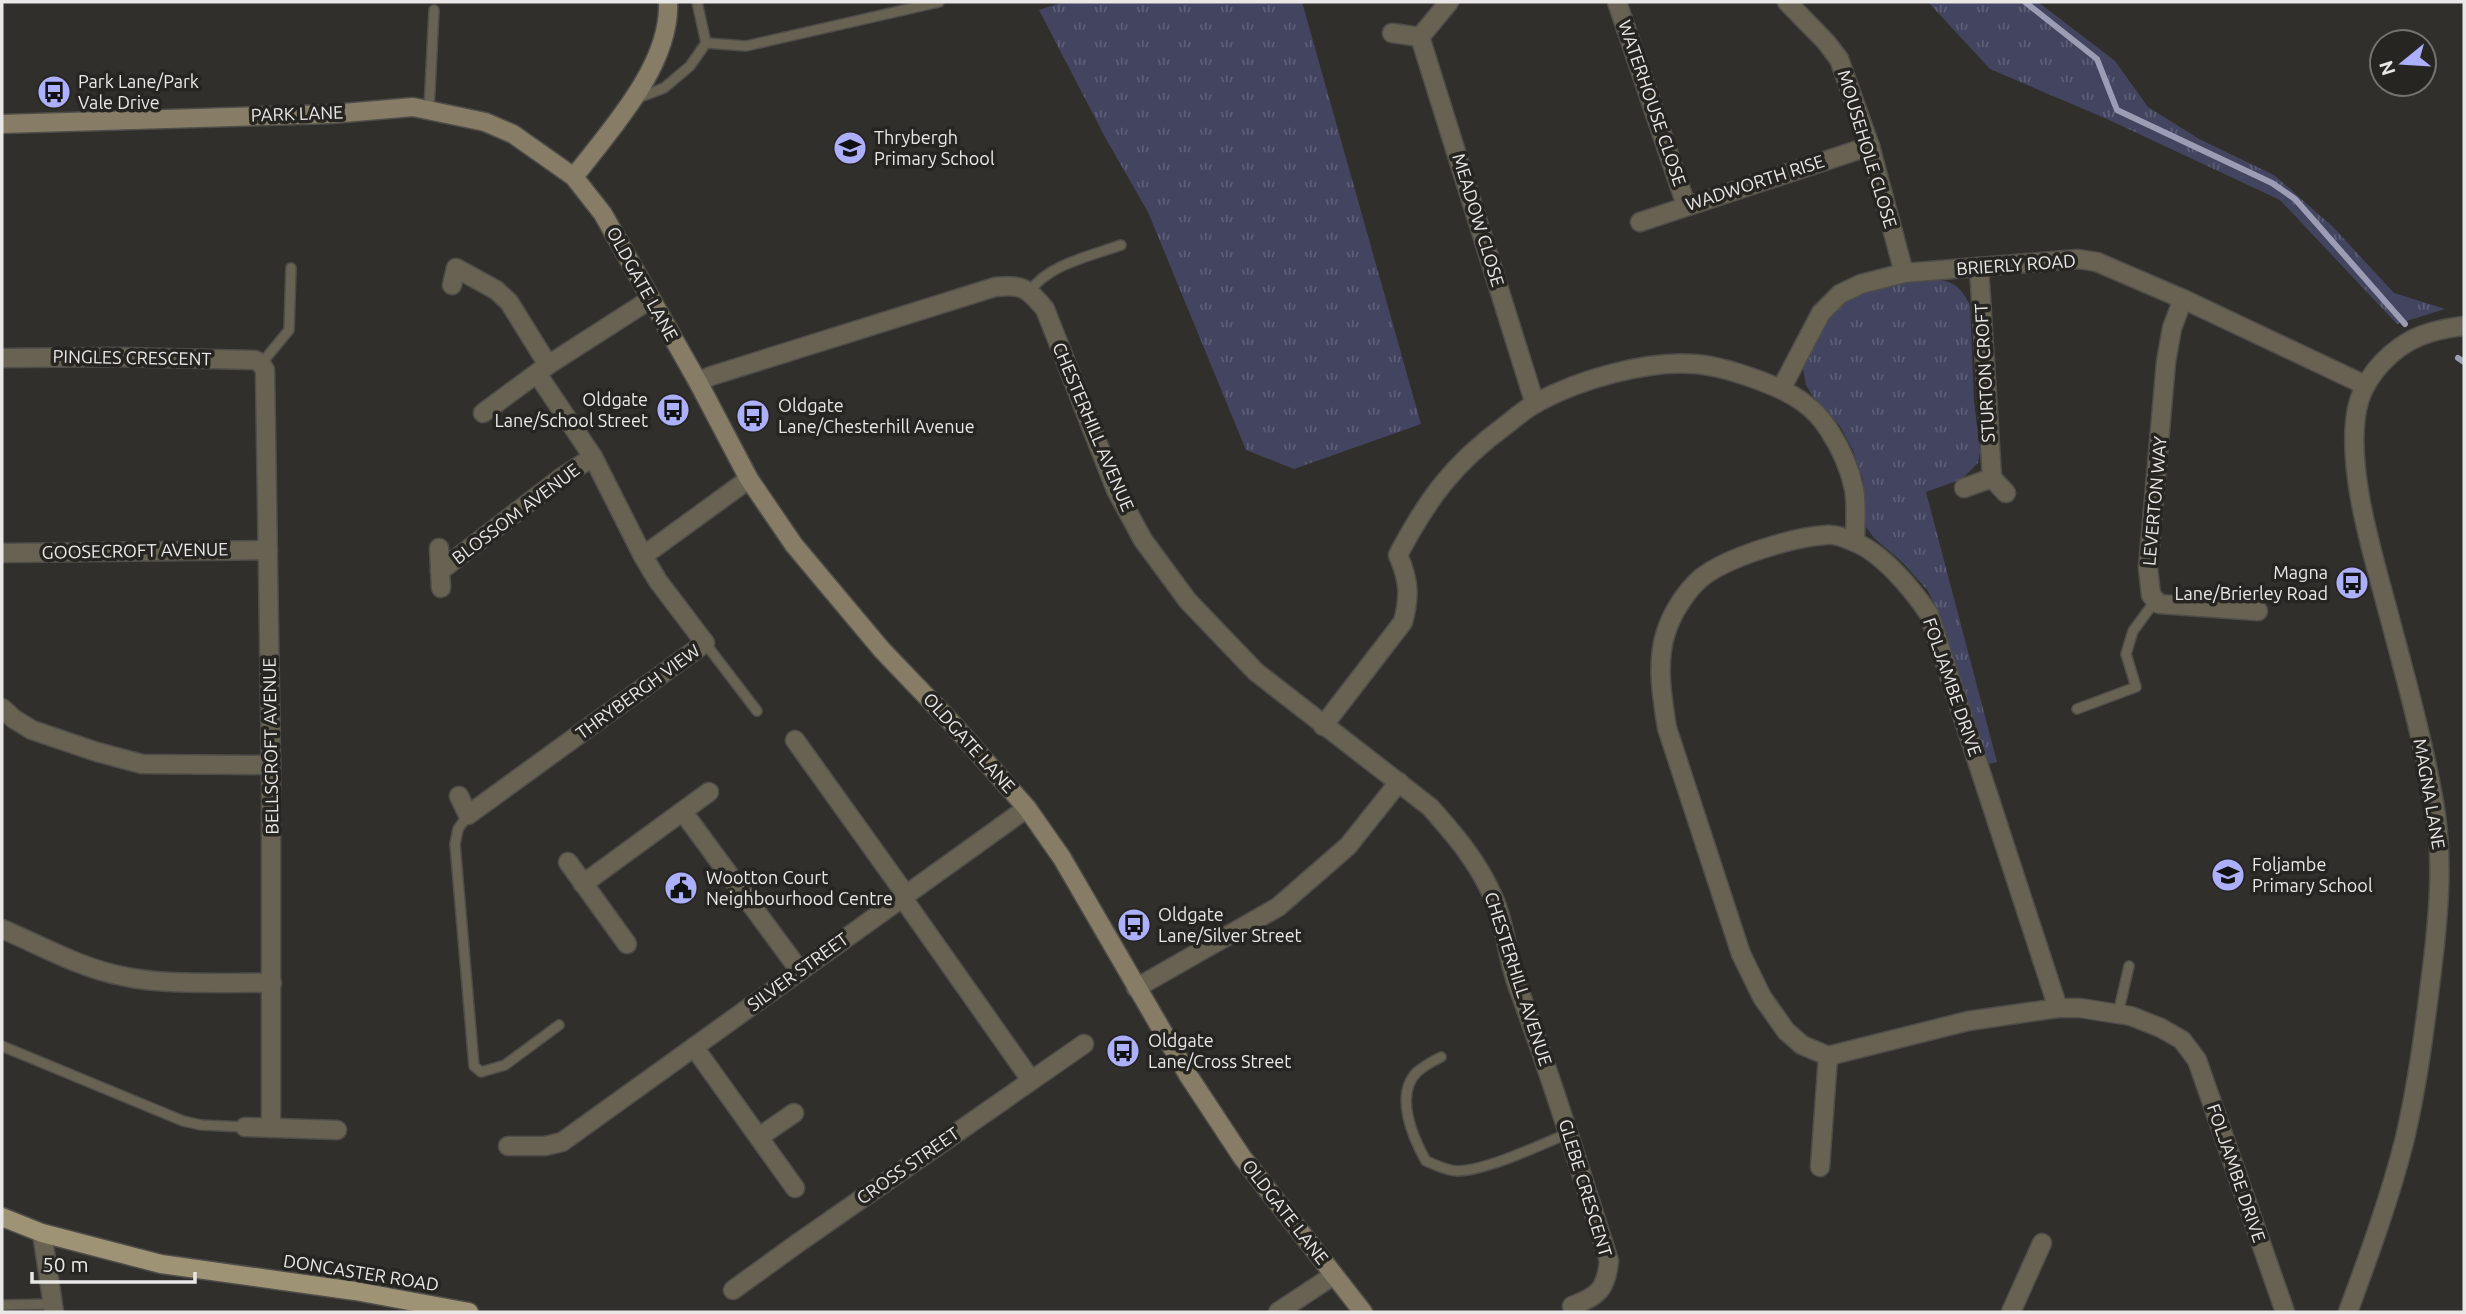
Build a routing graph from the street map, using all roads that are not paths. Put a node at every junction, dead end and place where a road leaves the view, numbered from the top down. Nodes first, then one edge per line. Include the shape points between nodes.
1 (668, 2) edge
2 (697, 2) edge
3 (939, 2) edge
4 (1449, 2) edge
5 (1617, 2) edge
6 (1787, 2) edge
7 (434, 10) dead end
8 (1392, 33) dead end
9 (1420, 37) junction
10 (706, 43) junction
11 (632, 99) junction
12 (421, 109) junction
13 (2, 124) edge
14 (1870, 146) junction
15 (574, 177) junction
16 (1686, 205) junction
17 (1640, 222) dead end
18 (1121, 245) dead end
19 (1979, 267) junction
20 (291, 268) dead end
21 (1905, 273) junction
22 (452, 285) dead end
23 (1030, 291) junction
24 (651, 299) junction
25 (2183, 299) junction
26 (2461, 326) edge
27 (2, 358) edge
28 (261, 364) junction
29 (543, 370) junction
30 (698, 382) junction
31 (2364, 385) junction
32 (1781, 389) junction
33 (1535, 404) junction
34 (482, 413) dead end
35 (593, 457) junction
36 (1992, 478) junction
37 (749, 479) junction
38 (1964, 488) dead end
39 (2006, 493) dead end
40 (1855, 542) junction
41 (439, 548) dead end
42 (268, 550) junction
43 (2, 553) edge
44 (643, 556) junction
45 (2155, 601) junction
46 (2258, 611) dead end
47 (705, 643) junction
48 (2, 708) edge
49 (2077, 709) dead end
50 (757, 711) dead end
51 (1323, 726) junction
52 (795, 740) dead end
53 (271, 765) junction
54 (1399, 782) junction
55 (709, 792) dead end
56 (459, 796) dead end
57 (1027, 808) junction
58 (683, 812) junction
59 (468, 815) junction
60 (568, 862) dead end
61 (583, 884) junction
62 (904, 896) junction
63 (2, 929) edge
64 (627, 944) dead end
65 (2129, 966) dead end
66 (800, 971) junction
67 (272, 982) junction
68 (1136, 988) junction
69 (2058, 1008) junction
70 (2118, 1014) junction
71 (559, 1025) dead end
72 (1084, 1044) dead end
73 (2, 1046) edge
74 (694, 1047) junction
75 (1828, 1056) junction
76 (1441, 1057) dead end
77 (1031, 1080) junction
78 (1557, 1093) joint
79 (794, 1113) dead end
80 (246, 1127) joint
81 (271, 1128) junction
82 (337, 1130) dead end
83 (1569, 1133) junction
84 (759, 1138) junction
85 (509, 1146) dead end
86 (1820, 1167) dead end
87 (795, 1188) dead end
88 (2, 1217) edge
89 (42, 1233) junction
90 (2042, 1244) dead end
91 (1334, 1275) junction
92 (733, 1290) dead end
93 (2, 1305) edge
94 (1572, 1306) dead end
95 (54, 1308) edge
96 (469, 1312) edge
97 (1278, 1312) edge
98 (1363, 1312) edge
99 (2011, 1312) edge
100 (2285, 1312) edge
101 (2348, 1312) edge

1 - 11 street via 665,33 653,66
2 - 10 lane
3 - 10 lane via 746,46
4 - 9 street
5 - 16 street, WATERHOUSE CLOSE
6 - 14 street, MOUSEHOLE CLOSE via 1839,59
7 - 12 lane
8 - 9 street
9 - 33 street, MEADOW CLOSE
10 - 11 lane via 690,66 664,88
11 - 15 street
12 - 13 street, PARK LANE
12 - 15 street, PARK LANE via 485,122 513,134
14 - 16 street, WADWORTH RISE
14 - 21 street, MOUSEHOLE CLOSE
15 - 24 street, OLDGATE LANE via 603,214
16 - 17 street, WADWORTH RISE
18 - 23 lane via 1052,271
19 - 21 street, BRIERLY ROAD
19 - 25 street, BRIERLY ROAD via 2078,259 2097,262
19 - 36 street, STURTON CROFT
20 - 28 lane via 291,325
21 - 32 street, BRIERLY ROAD via 1840,294 1821,313
22 - 29 street, THRYBERGH VIEW via 456,268 509,302
23 - 30 street via 1012,285 995,287
23 - 51 street, CHESTERHILL AVENUE via 1045,309 1103,458 1143,540 1188,601 1256,672
24 - 29 street
24 - 30 street, OLDGATE LANE
25 - 31 street, BRIERLY ROAD
25 - 45 street, LEVERTON WAY via 2172,328 2164,387 2148,568
26 - 31 street, MAGNA LANE via 2408,342
27 - 28 street, PINGLES CRESCENT via 214,359
28 - 42 street, BELLSCROFT AVENUE
29 - 34 street
29 - 35 street, THRYBERGH VIEW
30 - 37 street, OLDGATE LANE
31 - 101 street, MAGNA LANE via 2354,434 2357,478 2434,800 2440,861 2421,1061 2387,1202
32 - 33 street via 1733,370 1693,363 1648,366 1588,381
32 - 40 street via 1808,404 1844,459 1854,489
33 - 51 street via 1480,444 1429,500 1398,555 1407,575 1403,622
35 - 41 street, BLOSSOM AVENUE via 562,477 440,580
35 - 44 street, THRYBERGH VIEW
36 - 38 street
36 - 39 street
37 - 44 street
37 - 57 street, OLDGATE LANE via 840,603
40 - 69 street, FOLJAMBE DRIVE via 1911,588 1929,614
40 - 75 street, FOLJAMBE DRIVE via 1830,534 1794,540 1720,565 1699,580 1680,603 1666,633 1661,664 1667,728 1741,954 1762,997 1786,1031 1802,1045
42 - 43 street, GOOSECROFT AVENUE
42 - 53 street, BELLSCROFT AVENUE
44 - 47 street, THRYBERGH VIEW
45 - 46 street
45 - 49 lane via 2133,631 2126,654 2136,687
47 - 50 lane
47 - 59 street, THRYBERGH VIEW
48 - 53 street via 32,730 142,764
51 - 54 street, CHESTERHILL AVENUE
52 - 62 street
53 - 67 street, BELLSCROFT AVENUE
54 - 68 street via 1348,846 1278,907
54 - 78 street, CHESTERHILL AVENUE via 1454,833 1494,899 1515,979
55 - 58 street
56 - 59 street
57 - 62 street, SILVER STREET
57 - 68 street, OLDGATE LANE via 1062,858
58 - 61 street
58 - 66 street
59 - 71 lane via 455,844 474,1066 481,1072 505,1065
60 - 61 street
61 - 64 street
62 - 66 street, SILVER STREET
62 - 77 street
63 - 67 street via 123,977
65 - 70 lane
66 - 74 street, SILVER STREET
67 - 81 street, BELLSCROFT AVENUE
68 - 91 street, OLDGATE LANE via 1242,1157
69 - 70 street, FOLJAMBE DRIVE
69 - 75 street, FOLJAMBE DRIVE via 1968,1021
70 - 100 street, FOLJAMBE DRIVE via 2182,1040 2197,1060
72 - 77 street, CROSS STREET
73 - 80 lane via 183,1121
74 - 84 street
74 - 85 street, SILVER STREET via 562,1142
75 - 86 street
76 - 83 lane via 1417,1073 1407,1093 1408,1116 1426,1161 1459,1171 1490,1164
77 - 92 street, CROSS STREET
78 - 83 street, GLEBE CRESCENT
79 - 84 street
80 - 81 street
81 - 82 street
83 - 94 street, GLEBE CRESCENT via 1609,1261 1607,1281 1600,1292
84 - 87 street
88 - 89 main road, DONCASTER ROAD
89 - 95 street
89 - 96 main road, DONCASTER ROAD via 161,1264
90 - 99 street
91 - 97 street
91 - 98 street, OLDGATE LANE
93 - 95 lane

